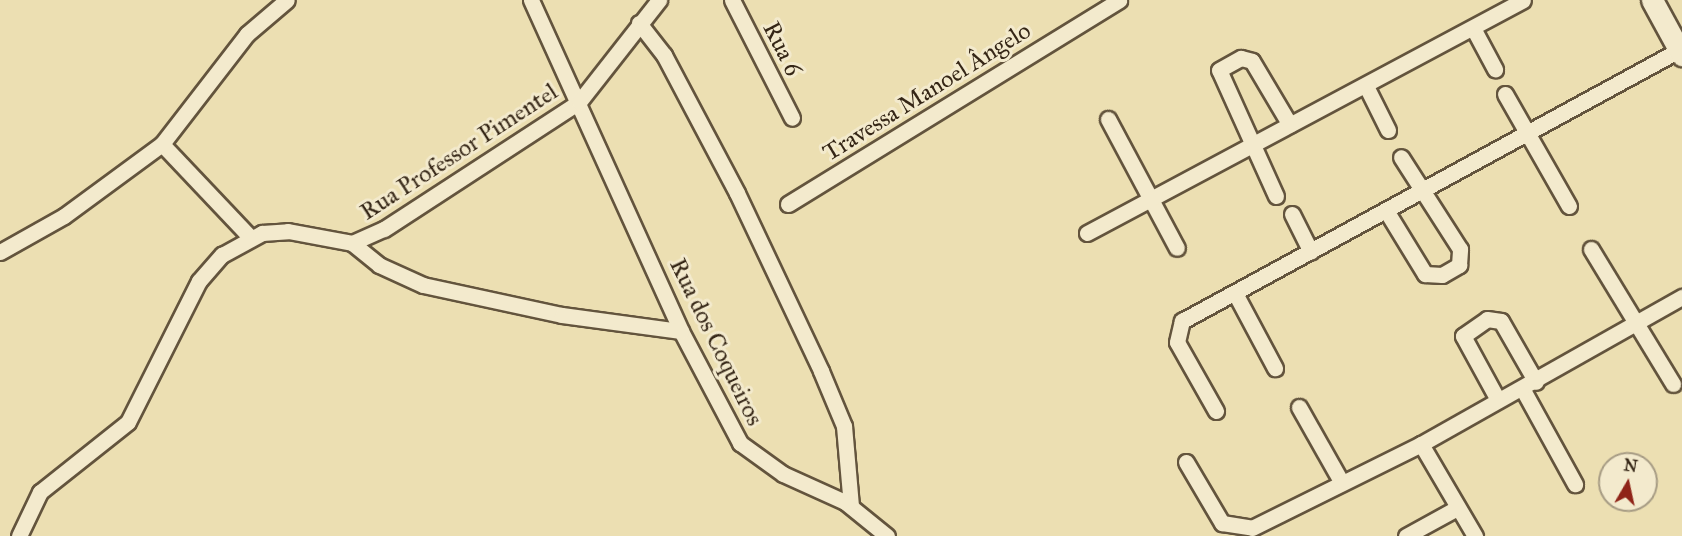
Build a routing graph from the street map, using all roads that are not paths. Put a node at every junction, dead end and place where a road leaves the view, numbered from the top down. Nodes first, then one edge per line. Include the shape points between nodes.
1 (287, 0) edge
2 (531, 0) edge
3 (659, 0) edge
4 (732, 0) edge
5 (1119, 0) edge
6 (1523, 0) edge
7 (1652, 0) edge
8 (639, 23) junction
9 (1473, 28) junction
10 (1681, 53) edge
11 (1495, 69) dead end
12 (1367, 88) junction
13 (1504, 94) dead end
14 (579, 102) junction
15 (792, 118) dead end
16 (1108, 119) dead end
17 (1290, 125) junction
18 (1388, 130) dead end
19 (1527, 132) junction
20 (162, 144) junction
21 (1252, 145) junction
22 (1401, 157) dead end
23 (1422, 193) junction
24 (1276, 196) dead end
25 (1150, 199) junction
26 (788, 204) dead end
27 (1569, 206) dead end
28 (1387, 212) junction
29 (1292, 214) dead end
30 (1088, 233) dead end
31 (251, 238) junction
32 (352, 243) junction
33 (1177, 248) dead end
34 (1591, 249) dead end
35 (0, 252) edge
36 (1311, 252) junction
37 (1236, 295) junction
38 (1682, 297) edge
39 (1635, 321) junction
40 (681, 331) junction
41 (1275, 368) dead end
42 (1673, 384) dead end
43 (1529, 385) junction
44 (1498, 400) junction
45 (1299, 407) dead end
46 (1216, 411) dead end
47 (1421, 444) junction
48 (1186, 462) dead end
49 (1342, 483) junction
50 (1575, 484) dead end
51 (851, 506) junction
52 (1457, 508) junction
53 (19, 536) edge
54 (887, 536) edge
55 (1406, 536) edge
56 (1475, 536) edge

1 - 20 street via 247,34
2 - 14 street, Rua dos Coqueiros
3 - 8 street, Rua Professor Pimentel
4 - 15 street, Rua 6
5 - 26 street, Travessa Manoel Ângelo
6 - 9 street
7 - 10 street
8 - 14 street, Rua Professor Pimentel
8 - 51 street via 664,55 821,371 844,426
9 - 11 street
9 - 12 street
10 - 19 street
12 - 17 street
12 - 18 street
13 - 19 street
14 - 32 street, Rua Professor Pimentel via 384,229
14 - 40 street, Rua dos Coqueiros
16 - 25 street
17 - 21 street
17 - 21 street via 1252,61 1240,58 1221,68 1219,78
19 - 23 street
19 - 27 street
20 - 31 street
20 - 35 street via 64,216
21 - 24 street
21 - 25 street
22 - 23 street
23 - 28 street
23 - 28 street via 1460,249 1457,268 1425,274
25 - 30 street
25 - 33 street
28 - 36 street
29 - 36 street
31 - 32 street, Rua Professor Pimentel via 282,231
31 - 53 street, Rua Professor Pimentel via 222,255 199,281 128,422 40,492
32 - 40 street via 379,265 423,285 562,315
34 - 39 street
36 - 37 street
37 - 41 street
37 - 46 street via 1182,321 1176,333
38 - 39 street
39 - 42 street
39 - 43 street
40 - 51 street, Rua dos Coqueiros via 740,443 783,474
43 - 44 street
43 - 44 street via 1501,321 1487,319 1463,336
43 - 50 street
44 - 47 street
45 - 49 street
47 - 49 street
47 - 52 street
48 - 49 street via 1222,523 1232,528 1252,528
51 - 54 street, Rua dos Coqueiros
52 - 55 street
52 - 56 street

